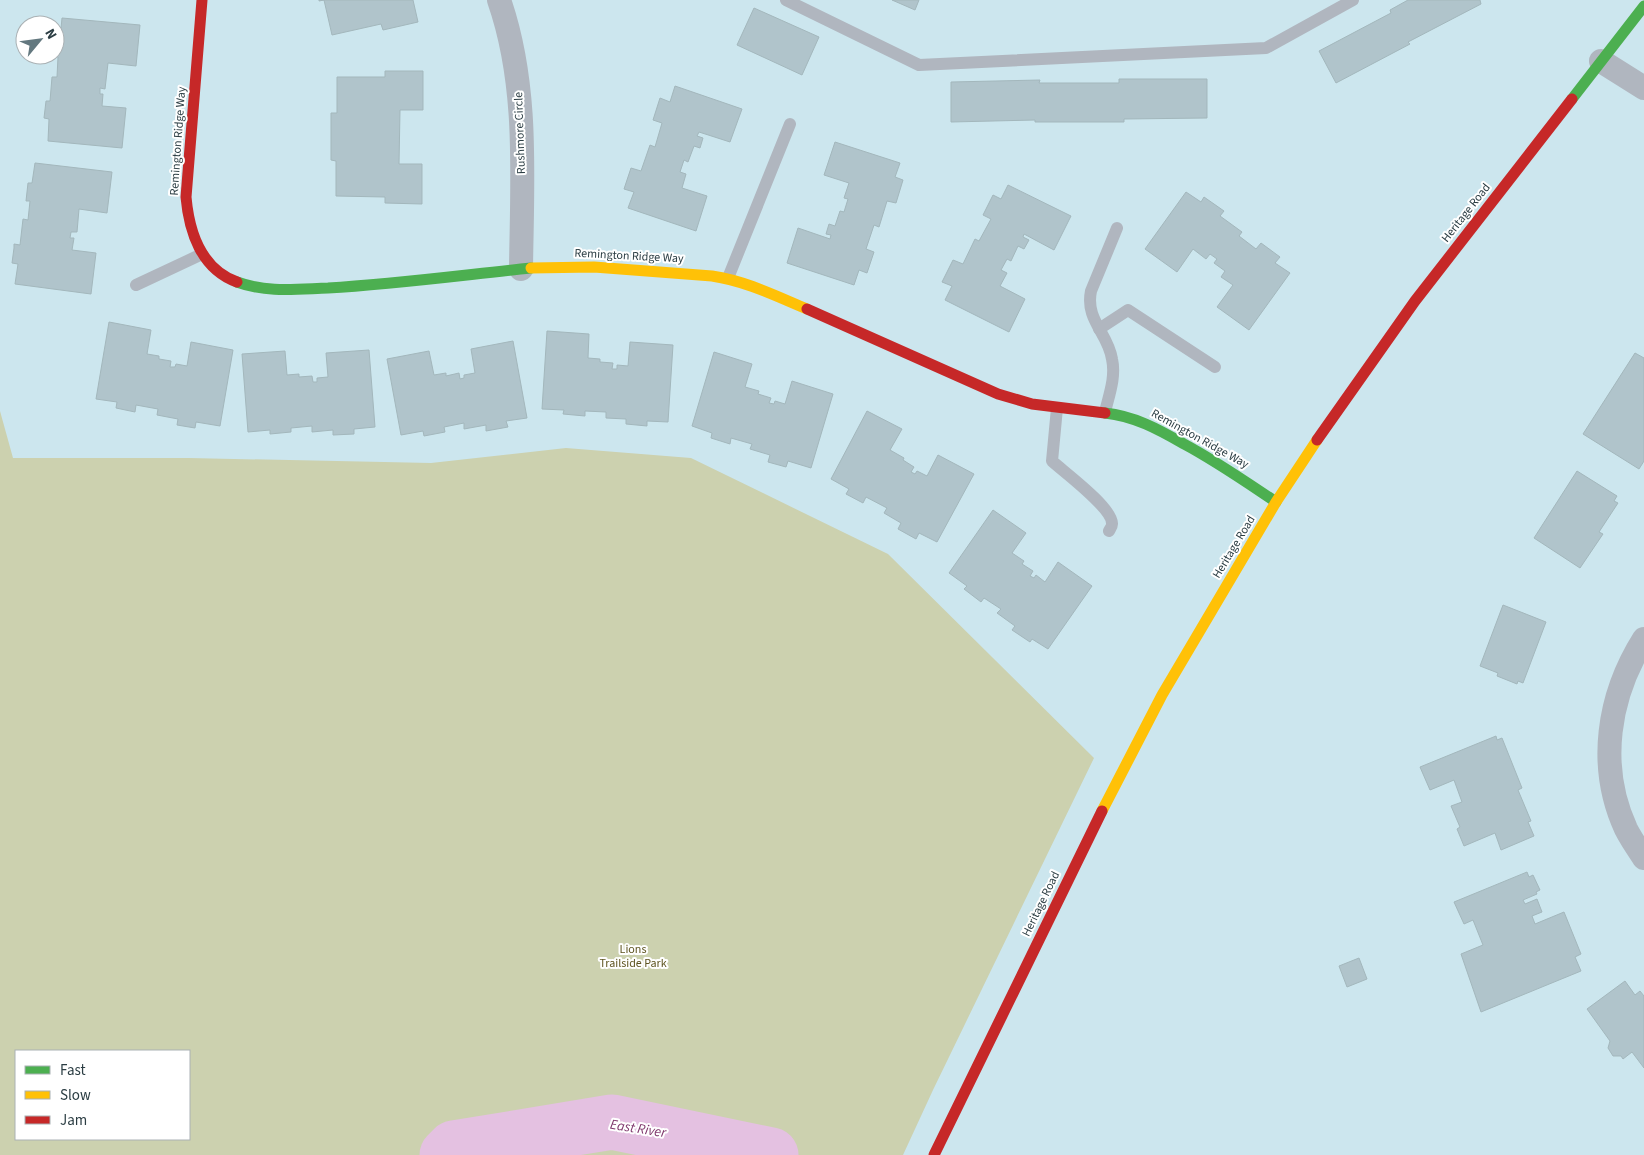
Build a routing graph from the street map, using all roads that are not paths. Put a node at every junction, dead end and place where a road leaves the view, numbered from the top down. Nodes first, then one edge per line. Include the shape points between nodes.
1 (202, 0) edge
2 (500, 0) edge
3 (786, 0) edge
4 (1353, 0) edge
5 (1644, 6) edge
6 (1601, 61) junction
7 (1644, 88) edge
8 (790, 124) dead end
9 (1118, 228) dead end
10 (202, 254) junction
11 (521, 269) junction
12 (728, 278) junction
13 (136, 285) dead end
14 (1099, 328) junction
15 (1215, 367) dead end
16 (1057, 408) junction
17 (1105, 412) junction
18 (1276, 502) junction
19 (1109, 531) dead end
20 (1644, 639) edge
21 (1644, 858) edge
22 (934, 1155) edge

1 - 10 street, Remington Ridge Way via 186,197 188,220
2 - 11 street, Rushmore Circle via 511,37 521,109
3 - 4 lane via 919,65 1266,48
5 - 6 street, Heritage Road
6 - 7 street
6 - 18 street, Heritage Road via 1416,301
8 - 12 lane
9 - 14 lane via 1089,301
10 - 11 street, Remington Ridge Way via 225,278 250,287 271,289 356,287
10 - 13 lane
11 - 12 street, Remington Ridge Way via 601,267
12 - 16 street, Remington Ridge Way via 779,297 998,394
14 - 15 lane via 1128,310
14 - 17 lane via 1109,348 1113,368
16 - 17 street, Remington Ridge Way
16 - 19 lane via 1052,461 1103,505 1111,517
17 - 18 street, Remington Ridge Way via 1127,416 1163,432 1215,461
18 - 22 street, Heritage Road via 1162,695
20 - 21 street via 1629,665 1615,702 1609,762 1626,829

